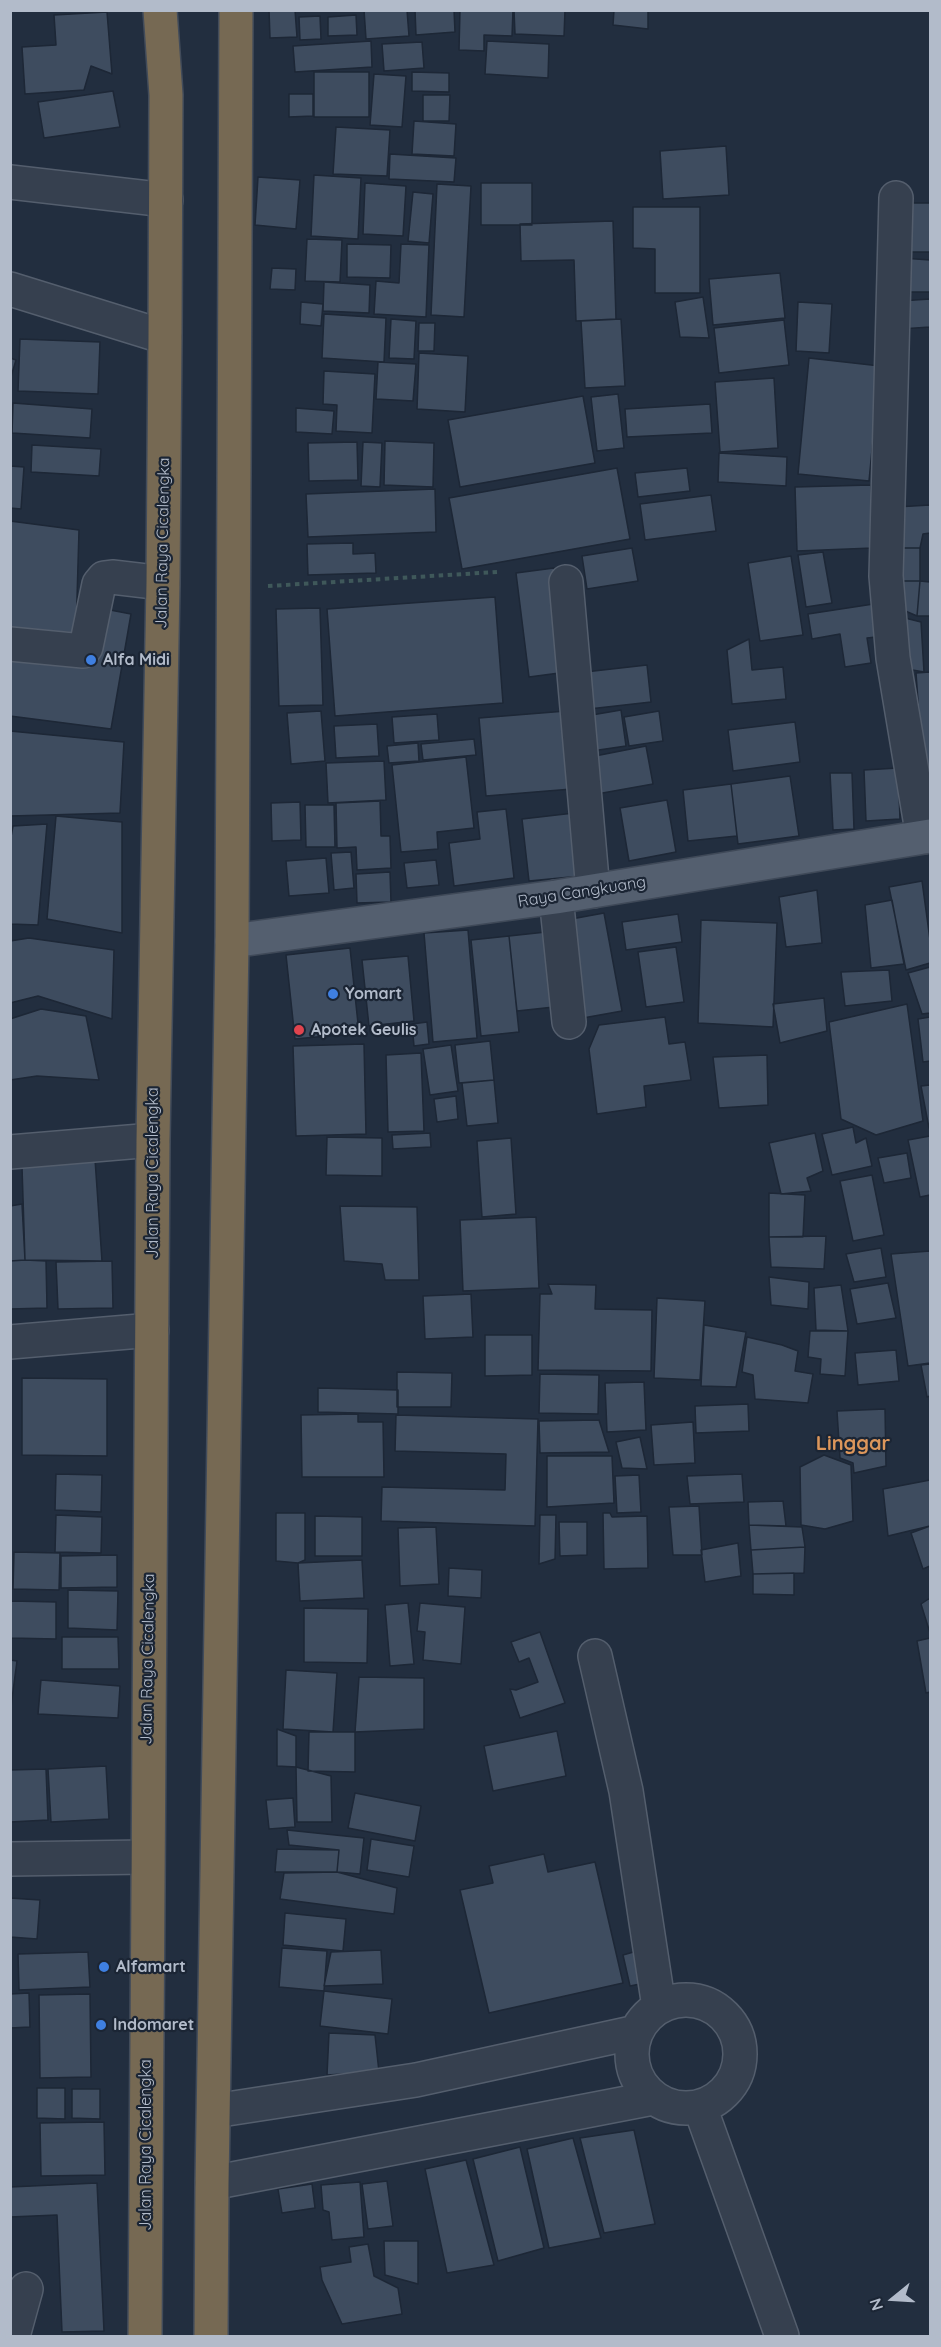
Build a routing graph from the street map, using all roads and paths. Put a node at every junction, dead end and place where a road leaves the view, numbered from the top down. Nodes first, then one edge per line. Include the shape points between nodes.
1 (160, 10) edge
2 (236, 10) edge
3 (10, 182) edge
4 (896, 198) dead end
5 (166, 200) junction
6 (10, 289) edge
7 (165, 337) junction
8 (497, 572) dead end
9 (566, 582) dead end
10 (164, 583) junction
11 (234, 588) junction
12 (10, 644) edge
13 (927, 837) edge
14 (593, 891) junction
15 (556, 897) junction
16 (232, 941) junction
17 (569, 1022) dead end
18 (153, 1140) junction
19 (10, 1152) edge
20 (153, 1330) junction
21 (10, 1342) edge
22 (595, 1656) dead end
23 (147, 1857) junction
24 (10, 1859) edge
25 (659, 2007) junction
26 (636, 2032) junction
27 (653, 2098) junction
28 (700, 2107) junction
29 (214, 2112) junction
30 (212, 2183) junction
31 (26, 2289) dead end
32 (13, 2337) edge
33 (145, 2337) edge
34 (211, 2337) edge
35 (782, 2337) edge

1 - 5 highway, Jalan Raya Cicalengka via 166,95
2 - 11 highway
3 - 5 street
4 - 13 street via 886,576 893,658
5 - 7 highway, Jalan Raya Cicalengka
6 - 7 street
7 - 10 highway, Jalan Raya Cicalengka
8 - 11 path
9 - 14 street
10 - 12 street via 104,578 99,584 83,651
10 - 18 highway, Jalan Raya Cicalengka
11 - 16 highway
13 - 14 main road, Raya Cangkuang
14 - 15 main road, Raya Cangkuang
15 - 16 main road, Raya Cangkuang
15 - 17 street
16 - 29 highway
18 - 19 street
18 - 20 highway, Jalan Raya Cicalengka
20 - 21 street
20 - 23 highway, Jalan Raya Cicalengka
22 - 25 street via 626,1791
23 - 24 street
23 - 33 highway, Jalan Raya Cicalengka
25 - 26 street
25 - 28 street via 674,2001 707,2004 732,2026 740,2058 735,2074 727,2089
26 - 27 street via 631,2050 634,2068 641,2085
26 - 29 street via 416,2080
27 - 28 street via 668,2105
27 - 30 street
28 - 35 street
29 - 30 highway
30 - 34 highway
31 - 32 street

